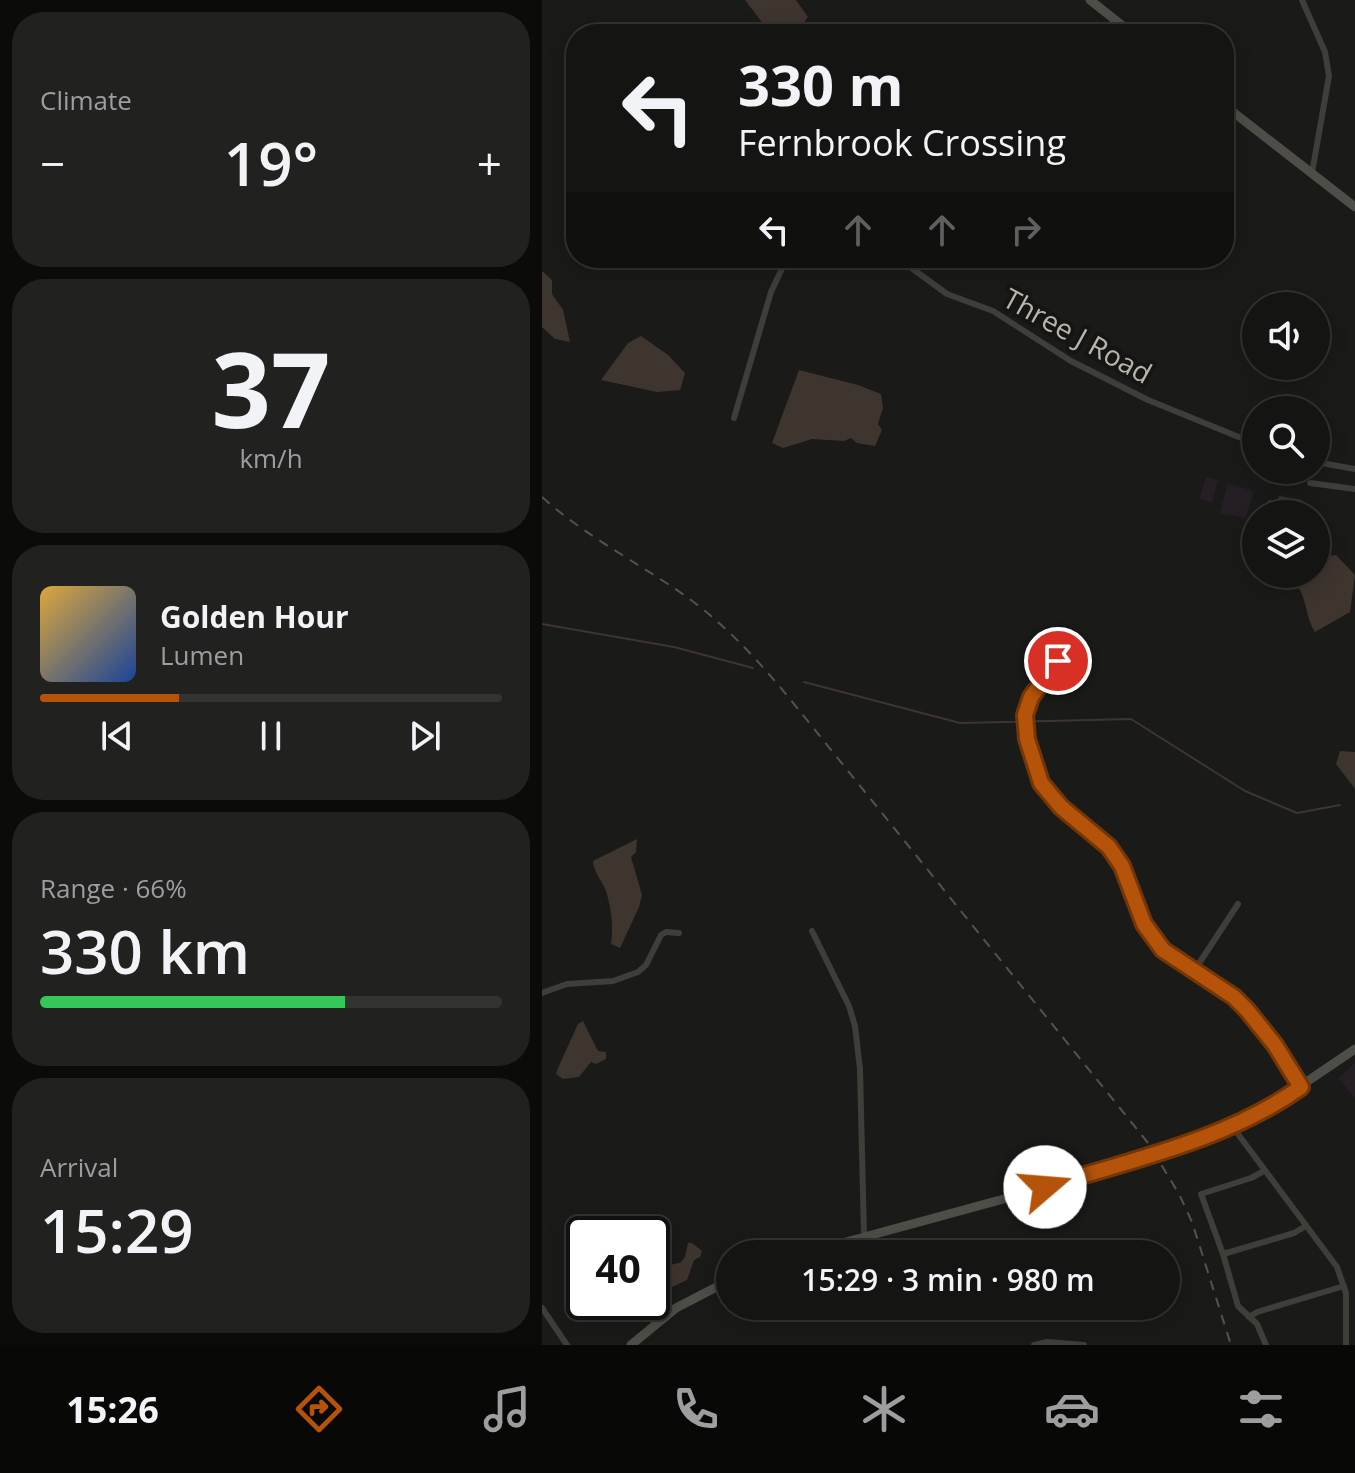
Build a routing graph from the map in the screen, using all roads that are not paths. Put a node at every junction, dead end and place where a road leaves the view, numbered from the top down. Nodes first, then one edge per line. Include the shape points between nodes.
1 (1090, 0) edge
2 (1302, 0) edge
3 (1120, 24) edge
4 (1234, 113) edge
5 (1312, 173) junction
6 (1355, 207) edge
7 (782, 268) edge
8 (912, 268) edge
9 (734, 418) dead end
10 (1242, 438) edge
11 (1330, 465) edge
12 (1355, 469) edge
13 (1318, 484) edge
14 (1355, 489) edge
15 (1058, 661) dead end
16 (1238, 904) dead end
17 (812, 931) dead end
18 (679, 933) dead end
19 (1194, 971) junction
20 (542, 993) edge
21 (1355, 1049) edge
22 (1301, 1087) junction
23 (1232, 1126) junction
24 (1264, 1171) junction
25 (1306, 1226) junction
26 (864, 1236) junction
27 (850, 1240) edge
28 (1223, 1254) junction
29 (1344, 1286) junction
30 (716, 1287) edge
31 (542, 1308) edge
32 (1249, 1317) junction
33 (567, 1345) edge
34 (631, 1345) edge
35 (1034, 1345) edge
36 (1084, 1345) edge
37 (1266, 1345) edge
38 (1346, 1345) edge

1 - 3 street
2 - 5 street via 1325,52 1329,76
4 - 5 street
5 - 6 street
7 - 9 street
8 - 10 street, Three J Road via 947,294 993,311 1071,361
11 - 12 street
13 - 14 street
15 - 19 street via 1031,697 1025,715 1041,783 1109,847 1151,936
16 - 19 street
17 - 26 street via 855,1026
18 - 20 street via 661,935 638,972
19 - 22 street via 1247,1010
21 - 22 street
22 - 23 street
23 - 24 street
23 - 26 street, bridge via 1034,1190
24 - 25 street
24 - 28 street via 1201,1194
25 - 28 street
25 - 29 street via 1337,1267
26 - 27 street
28 - 32 street via 1238,1306
29 - 32 street
29 - 38 street
30 - 34 street via 676,1308
31 - 33 street
32 - 37 street
35 - 36 street

